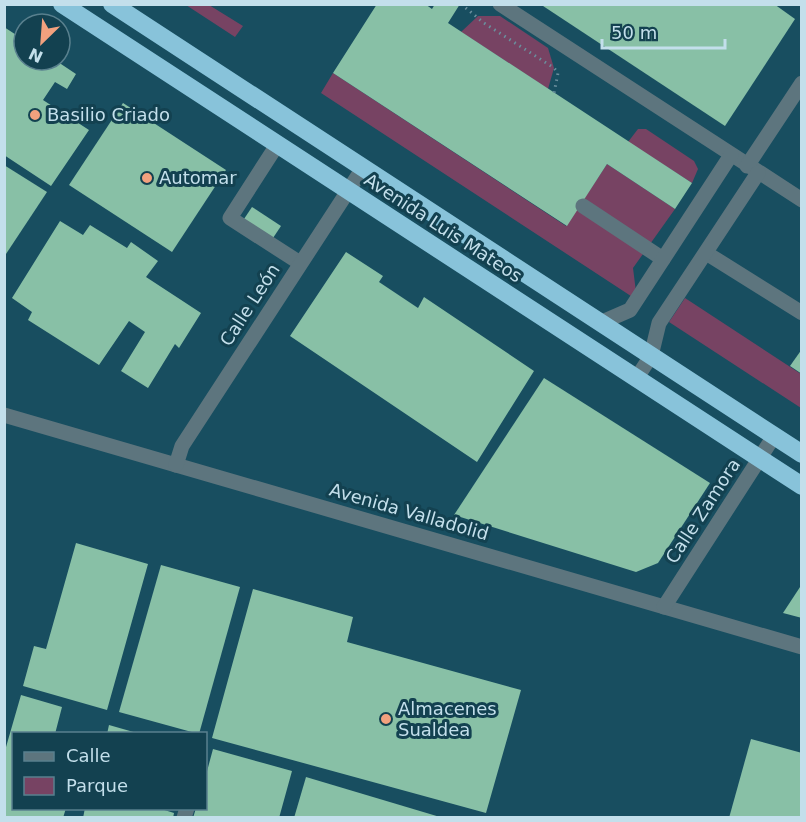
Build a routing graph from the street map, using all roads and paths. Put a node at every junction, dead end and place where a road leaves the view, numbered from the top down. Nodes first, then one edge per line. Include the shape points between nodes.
1 (62, 4) edge
2 (112, 4) edge
3 (461, 4) edge
4 (500, 4) edge
5 (801, 83) edge
6 (554, 93) dead end
7 (277, 145) junction
8 (730, 155) junction
9 (363, 168) junction
10 (753, 169) junction
11 (348, 191) junction
12 (801, 201) edge
13 (583, 206) dead end
14 (706, 253) junction
15 (663, 259) junction
16 (300, 263) junction
17 (801, 313) edge
18 (600, 324) junction
19 (651, 356) junction
20 (636, 379) junction
21 (4, 415) edge
22 (774, 436) junction
23 (801, 454) edge
24 (760, 459) junction
25 (176, 465) junction
26 (801, 486) edge
27 (664, 607) junction
28 (801, 647) edge

1 - 7 highway, Avenida Luis Mateos
2 - 9 highway, Avenida Luis Mateos
3 - 6 path via 554,68 558,73
4 - 8 street
5 - 10 street
7 - 11 highway, Avenida Luis Mateos
7 - 16 street via 230,218
8 - 10 street
8 - 15 street
9 - 11 street, Calle León
9 - 18 highway, Avenida Luis Mateos
10 - 12 street
10 - 14 street
11 - 16 street, Calle León
11 - 20 highway, Avenida Luis Mateos
13 - 15 street
14 - 17 street
14 - 19 street via 659,323
15 - 18 street via 630,310
16 - 25 street, Calle León via 182,446
18 - 19 highway, Avenida Luis Mateos
19 - 20 street
19 - 22 highway, Avenida Luis Mateos
20 - 24 highway, Avenida Luis Mateos
21 - 25 street, Avenida Valladolid
22 - 23 highway, Avenida Luis Mateos
22 - 24 street, Calle Zamora
24 - 26 highway, Avenida Luis Mateos
24 - 27 street, Calle Zamora
25 - 27 street, Avenida Valladolid
27 - 28 street, Avenida Valladolid

